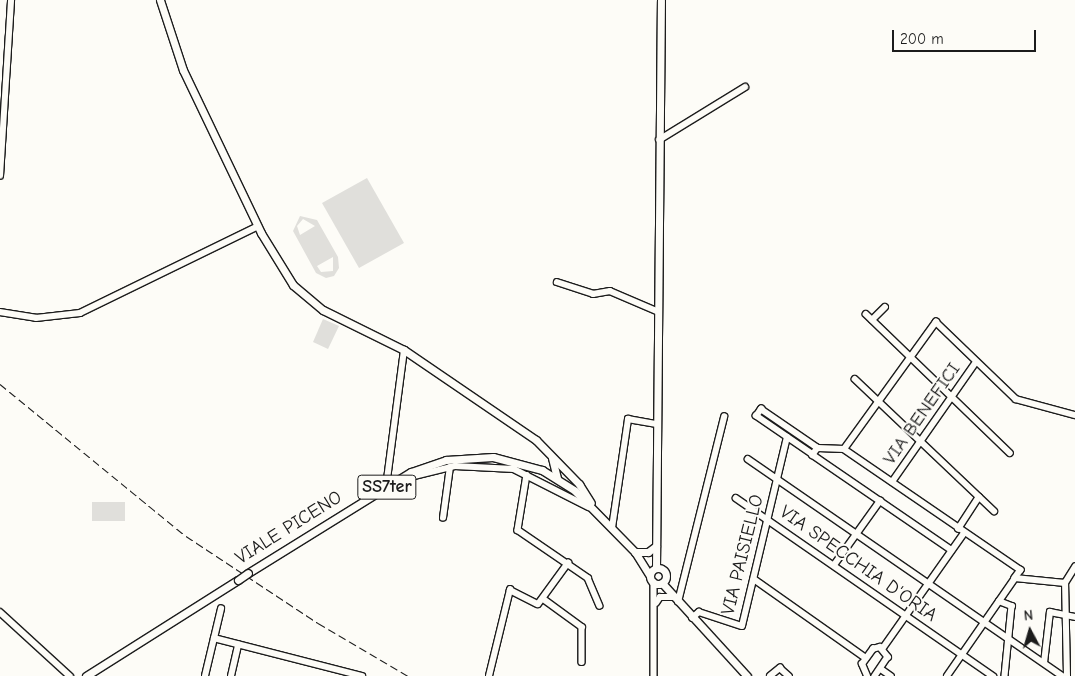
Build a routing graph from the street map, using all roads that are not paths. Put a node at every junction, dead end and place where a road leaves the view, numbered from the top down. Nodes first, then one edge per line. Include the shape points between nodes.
1 (11, 0) edge
2 (160, 0) edge
3 (661, 0) edge
4 (745, 87) dead end
5 (659, 140) junction
6 (0, 176) edge
7 (258, 226) junction
8 (557, 282) dead end
9 (885, 307) dead end
10 (657, 311) junction
11 (0, 312) edge
12 (866, 314) dead end
13 (872, 320) junction
14 (404, 350) junction
15 (912, 358) junction
16 (976, 362) junction
17 (856, 380) dead end
18 (952, 397) junction
19 (879, 402) junction
20 (1075, 415) edge
21 (724, 417) dead end
22 (657, 424) junction
23 (787, 437) junction
24 (921, 441) junction
25 (818, 448) junction
26 (844, 449) junction
27 (548, 453) junction
28 (1010, 453) dead end
29 (813, 455) junction
30 (748, 460) dead end
31 (563, 466) junction
32 (450, 467) junction
33 (542, 470) junction
34 (527, 474) junction
35 (776, 478) junction
36 (559, 479) junction
37 (398, 480) junction
38 (892, 482) junction
39 (386, 487) junction
40 (979, 497) junction
41 (736, 498) dead end
42 (880, 501) junction
43 (591, 503) junction
44 (596, 510) junction
45 (994, 511) dead end
46 (443, 518) dead end
47 (768, 520) junction
48 (612, 528) junction
49 (961, 531) junction
50 (857, 533) junction
51 (656, 546) junction
52 (952, 550) junction
53 (637, 555) junction
54 (568, 563) junction
55 (834, 565) junction
56 (1075, 567) edge
57 (658, 576) junction
58 (1015, 578) junction
59 (754, 579) junction
60 (1065, 583) junction
61 (928, 584) junction
62 (546, 600) junction
63 (677, 600) junction
64 (999, 601) junction
65 (655, 605) junction
66 (600, 606) dead end
67 (221, 609) dead end
68 (0, 612) edge
69 (906, 615) junction
70 (1066, 616) junction
71 (1075, 617) edge
72 (692, 618) junction
73 (984, 622) junction
74 (214, 638) junction
75 (1010, 639) junction
76 (238, 645) junction
77 (883, 648) junction
78 (1072, 653) edge
79 (962, 654) junction
80 (866, 658) junction
81 (582, 662) dead end
82 (1044, 663) junction
83 (881, 669) junction
84 (70, 676) edge
85 (86, 676) edge
86 (205, 676) edge
87 (232, 676) edge
88 (361, 676) edge
89 (489, 676) edge
90 (654, 676) edge
91 (747, 676) edge
92 (770, 676) edge
93 (789, 676) edge
94 (867, 676) edge
95 (876, 676) edge
96 (891, 676) edge
97 (947, 676) edge
98 (993, 676) edge
99 (1005, 676) edge
100 (1062, 676) edge
101 (1067, 676) edge

1 - 6 street
2 - 7 main road via 183,70
3 - 5 main road
4 - 5 street
5 - 10 main road
7 - 11 street via 80,313 36,318
7 - 14 main road via 281,270 307,299
8 - 10 street via 593,294 610,291
9 - 13 street
10 - 22 main road
12 - 13 street
13 - 15 street
14 - 27 main road
14 - 39 street
15 - 16 street via 936,322
15 - 18 street
15 - 19 street
16 - 18 street, VIA BENEFICI
16 - 20 street via 1016,399
17 - 19 street
18 - 24 street, VIA BENEFICI
18 - 28 street
19 - 24 street
19 - 26 street
21 - 63 street
22 - 48 street via 628,419
22 - 51 main road
23 - 25 street via 756,416 761,409
23 - 29 street
23 - 35 street, VIA PAISIELLO
24 - 38 street, VIA BENEFICI
24 - 40 street
25 - 26 street
25 - 29 street
26 - 38 street
27 - 31 main road
27 - 33 main road
27 - 36 main road
29 - 42 street
30 - 35 street
31 - 36 main road
31 - 43 main road
32 - 34 street via 482,465
32 - 37 street
32 - 46 street
33 - 36 main road, VIALE PICENO / SS7ter
33 - 37 main road, VIALE PICENO / SS7ter via 510,459 460,458
34 - 44 street
34 - 54 street via 518,530
35 - 47 street, VIA PAISIELLO
35 - 50 street
36 - 43 main road, VIALE PICENO / SS7ter
37 - 39 main road, VIALE PICENO / SS7ter
38 - 49 street
39 - 85 main road, VIALE PICENO / SS7ter, bridge
40 - 45 street
40 - 49 street
41 - 47 street, VIA SPECCHIA D'ORIA
42 - 50 street
42 - 52 street
43 - 44 main road, VIALE PICENO
44 - 48 main road, VIALE PICENO
47 - 55 street, VIA SPECCHIA D'ORIA
47 - 59 street, VIA PAISIELLO
48 - 53 main road, VIALE PICENO
49 - 52 street
49 - 58 street via 1021,570
50 - 55 street
50 - 61 street
51 - 53 main road
51 - 57 main road
52 - 61 street
53 - 57 main road, VIALE PICENO
54 - 62 street
54 - 66 street via 588,578
55 - 69 street, VIA SPECCHIA D'ORIA
56 - 60 street
57 - 63 main road
57 - 65 street
58 - 60 street
58 - 64 street
59 - 72 street, VIA PAISIELLO via 739,628 699,612
59 - 80 street
60 - 70 street
61 - 69 street
61 - 73 street
62 - 81 street via 582,627
62 - 89 street via 533,603 510,590
63 - 65 street via 660,597
63 - 72 main road
64 - 73 street
64 - 75 street via 1012,606
65 - 90 street
67 - 74 street
68 - 84 street
69 - 77 street
69 - 79 street, VIA SPECCHIA D'ORIA
70 - 71 street
70 - 78 street
70 - 82 street via 1050,612
72 - 91 main road
73 - 75 street
73 - 79 street
74 - 76 street
74 - 86 street
75 - 82 street
75 - 99 street
76 - 87 street
76 - 88 street
77 - 80 street via 873,649
77 - 83 street via 888,657
78 - 101 street
79 - 97 street
79 - 98 street, VIA SPECCHIA D'ORIA
80 - 94 street via 861,669
82 - 100 street
83 - 95 street
83 - 96 street
92 - 93 street via 780,668

